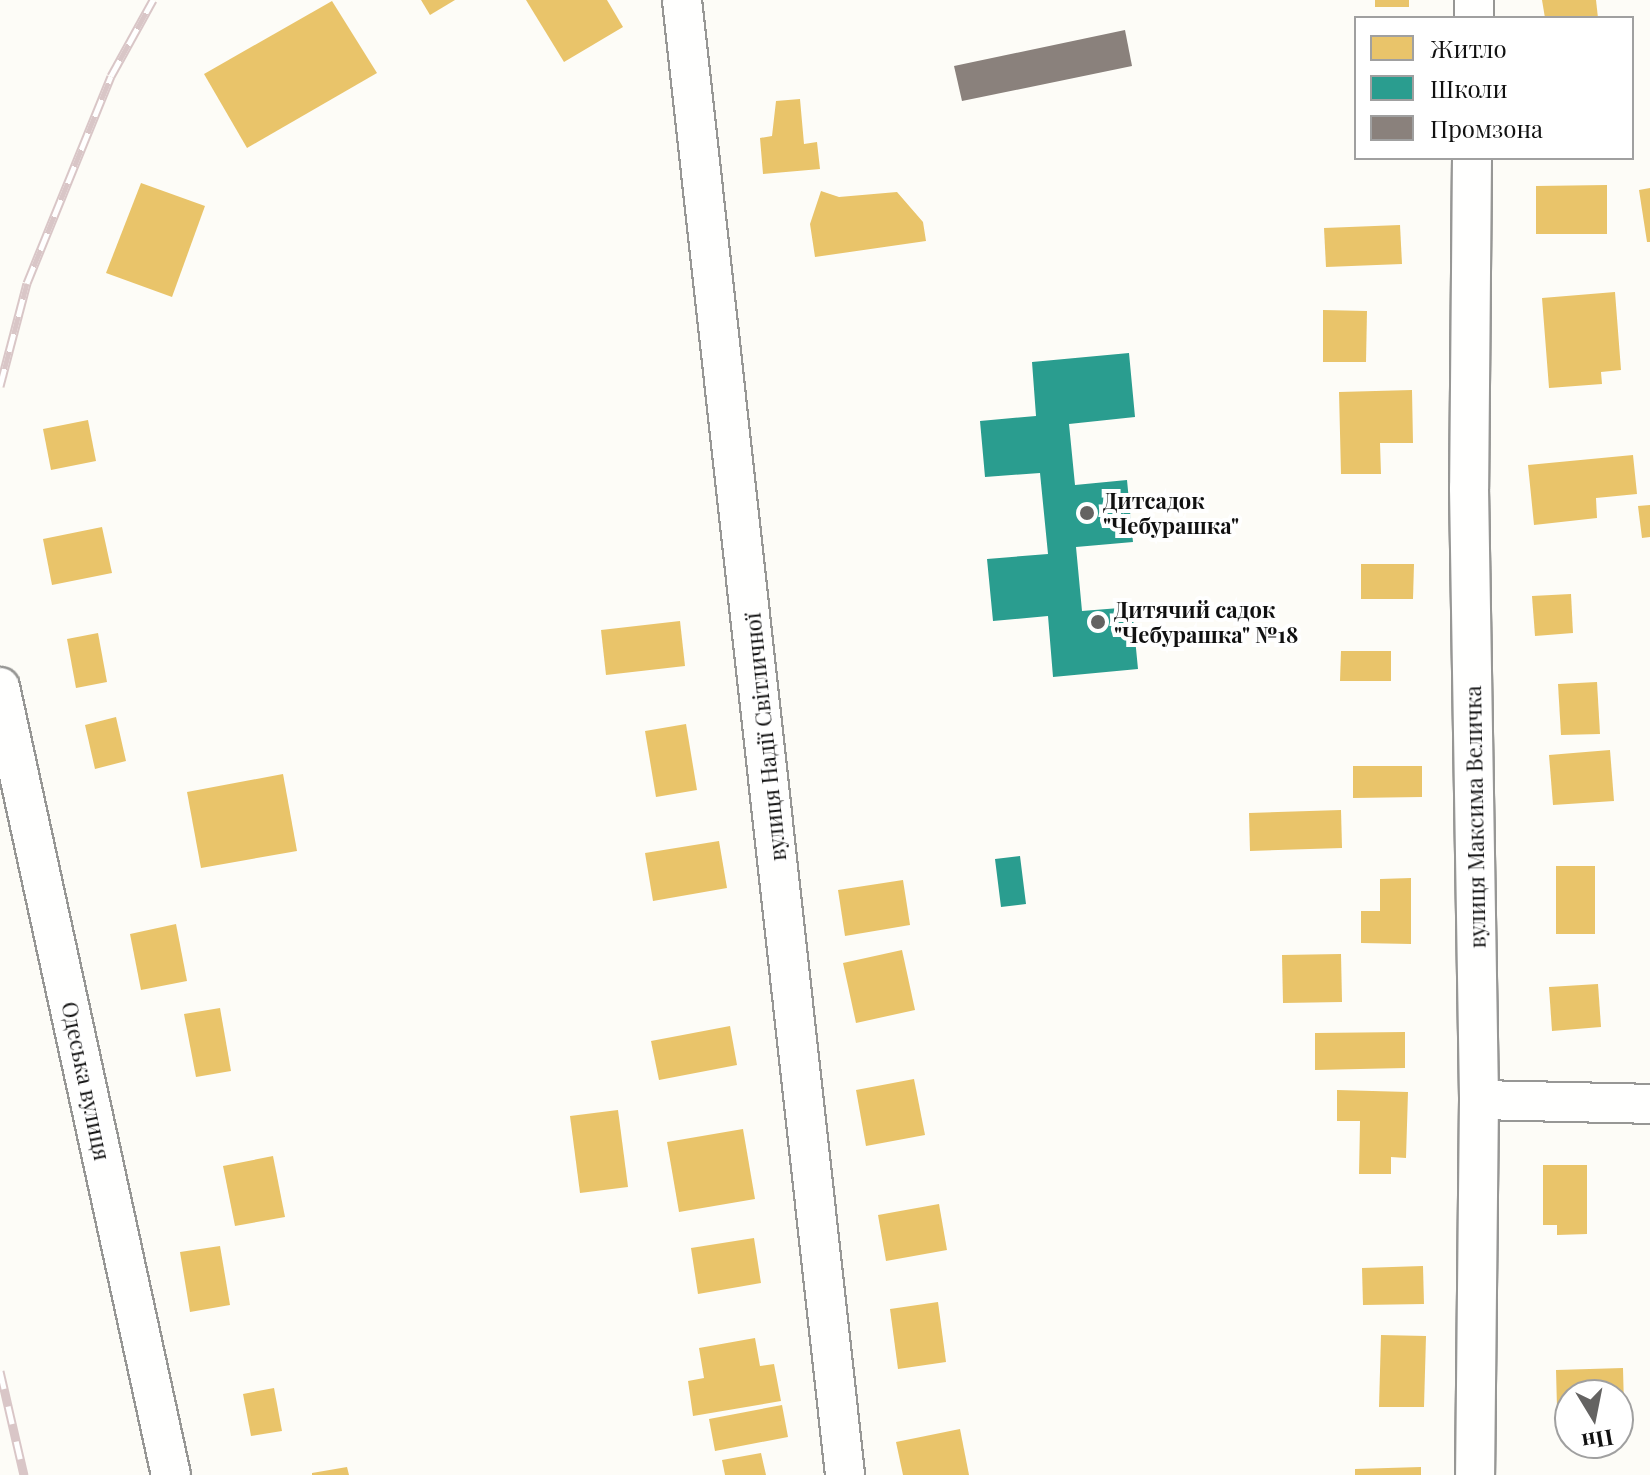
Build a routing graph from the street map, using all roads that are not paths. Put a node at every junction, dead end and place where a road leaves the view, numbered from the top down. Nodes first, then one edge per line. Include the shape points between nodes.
1 (682, 0) edge
2 (1472, 160) edge
3 (0, 687) edge
4 (1479, 1100) junction
5 (1650, 1104) edge
6 (171, 1475) edge
7 (845, 1475) edge
8 (1475, 1475) edge

1 - 7 street, вулиця Надії Світличної
2 - 4 street, вулиця Максима Величка via 1469,488
3 - 6 street, Одеська вулиця
4 - 5 street
4 - 8 street, вулиця Максима Величка

